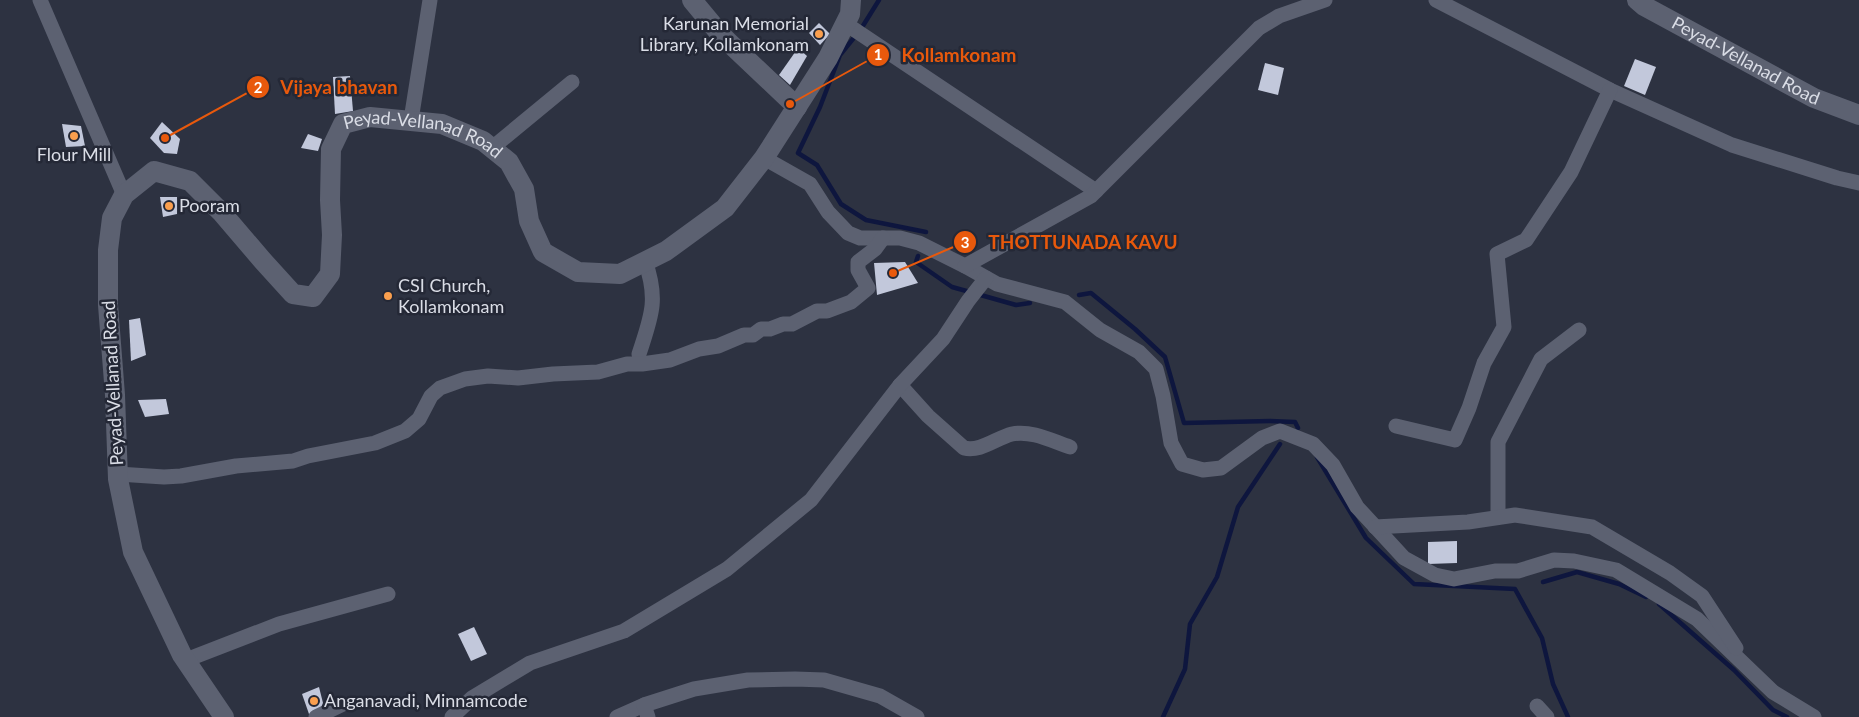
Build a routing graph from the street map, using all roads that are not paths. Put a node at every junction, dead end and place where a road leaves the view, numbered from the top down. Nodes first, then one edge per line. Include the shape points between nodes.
1 (40, 0) edge
2 (430, 0) edge
3 (692, 0) edge
4 (851, 0) edge
5 (1325, 0) edge
6 (1436, 0) edge
7 (1637, 0) edge
8 (848, 25) junction
9 (572, 82) dead end
10 (1610, 90) junction
11 (797, 107) junction
12 (1859, 115) edge
13 (411, 120) junction
14 (492, 148) junction
15 (764, 158) junction
16 (1859, 183) edge
17 (1096, 191) junction
18 (124, 195) junction
19 (883, 238) junction
20 (645, 261) junction
21 (965, 266) junction
22 (983, 282) junction
23 (1579, 330) dead end
24 (639, 354) dead end
25 (900, 385) junction
26 (1396, 426) dead end
27 (1070, 447) dead end
28 (118, 474) junction
29 (1498, 517) junction
30 (1375, 527) junction
31 (388, 594) dead end
32 (186, 660) junction
33 (1753, 674) junction
34 (343, 704) dead end
35 (646, 711) edge
36 (224, 717) edge
37 (316, 717) edge
38 (452, 717) edge
39 (617, 717) edge
40 (917, 717) edge
41 (1814, 717) edge

1 - 18 street
2 - 13 street
3 - 11 main road via 721,35
4 - 8 main road, Peyad-Vellanad Road
5 - 17 street via 1279,16 1259,28
6 - 10 street
7 - 12 main road, Peyad-Vellanad Road via 1814,98
8 - 11 main road, Peyad-Vellanad Road
8 - 17 street
9 - 14 street
10 - 16 street via 1732,145
10 - 26 street via 1571,172 1526,240 1497,254 1504,327 1484,363 1455,440
11 - 15 main road, Peyad-Vellanad Road
13 - 14 main road, Peyad-Vellanad Road via 442,124
13 - 18 main road, Peyad-Vellanad Road via 370,117 343,124 331,149 330,274 312,297 293,294 190,181 154,171
14 - 20 main road, Peyad-Vellanad Road via 509,162 524,189 529,221 543,252 578,272 620,274
15 - 19 street via 810,184 828,212 848,233 860,238
15 - 20 main road, Peyad-Vellanad Road via 725,208 666,251
17 - 21 street
18 - 28 main road, Peyad-Vellanad Road via 112,218 108,250
19 - 21 street via 919,243
19 - 28 street via 858,262 858,270 868,288 851,302 827,311 817,311 792,324 762,329 753,335 744,335 670,360 627,364 598,372 465,379 440,388 431,396 419,419 405,431 365,445 293,461 236,466 181,476
20 - 24 street via 653,294 650,320
21 - 22 street
22 - 25 street via 943,339
22 - 30 street via 1065,302 1100,330 1139,352 1156,369 1171,443 1182,464 1203,470 1222,468 1262,438 1280,432 1313,444 1333,465 1357,507
23 - 29 street via 1541,359 1498,442
25 - 27 street via 964,448 972,450 1012,434 1030,434
25 - 38 street via 811,500 726,569 624,631 530,663 472,698
28 - 32 main road, Peyad-Vellanad Road via 133,552
29 - 30 street via 1468,522
29 - 33 street via 1515,515 1592,527 1670,573 1702,596
30 - 33 street via 1404,558 1435,575 1454,578 1495,571 1518,571 1554,560 1616,570 1697,618
31 - 32 street via 279,624
32 - 36 main road, Peyad-Vellanad Road
33 - 41 street via 1773,692
34 - 37 street
35 - 39 street
35 - 40 street via 694,689 748,680 795,679 824,680 880,696

